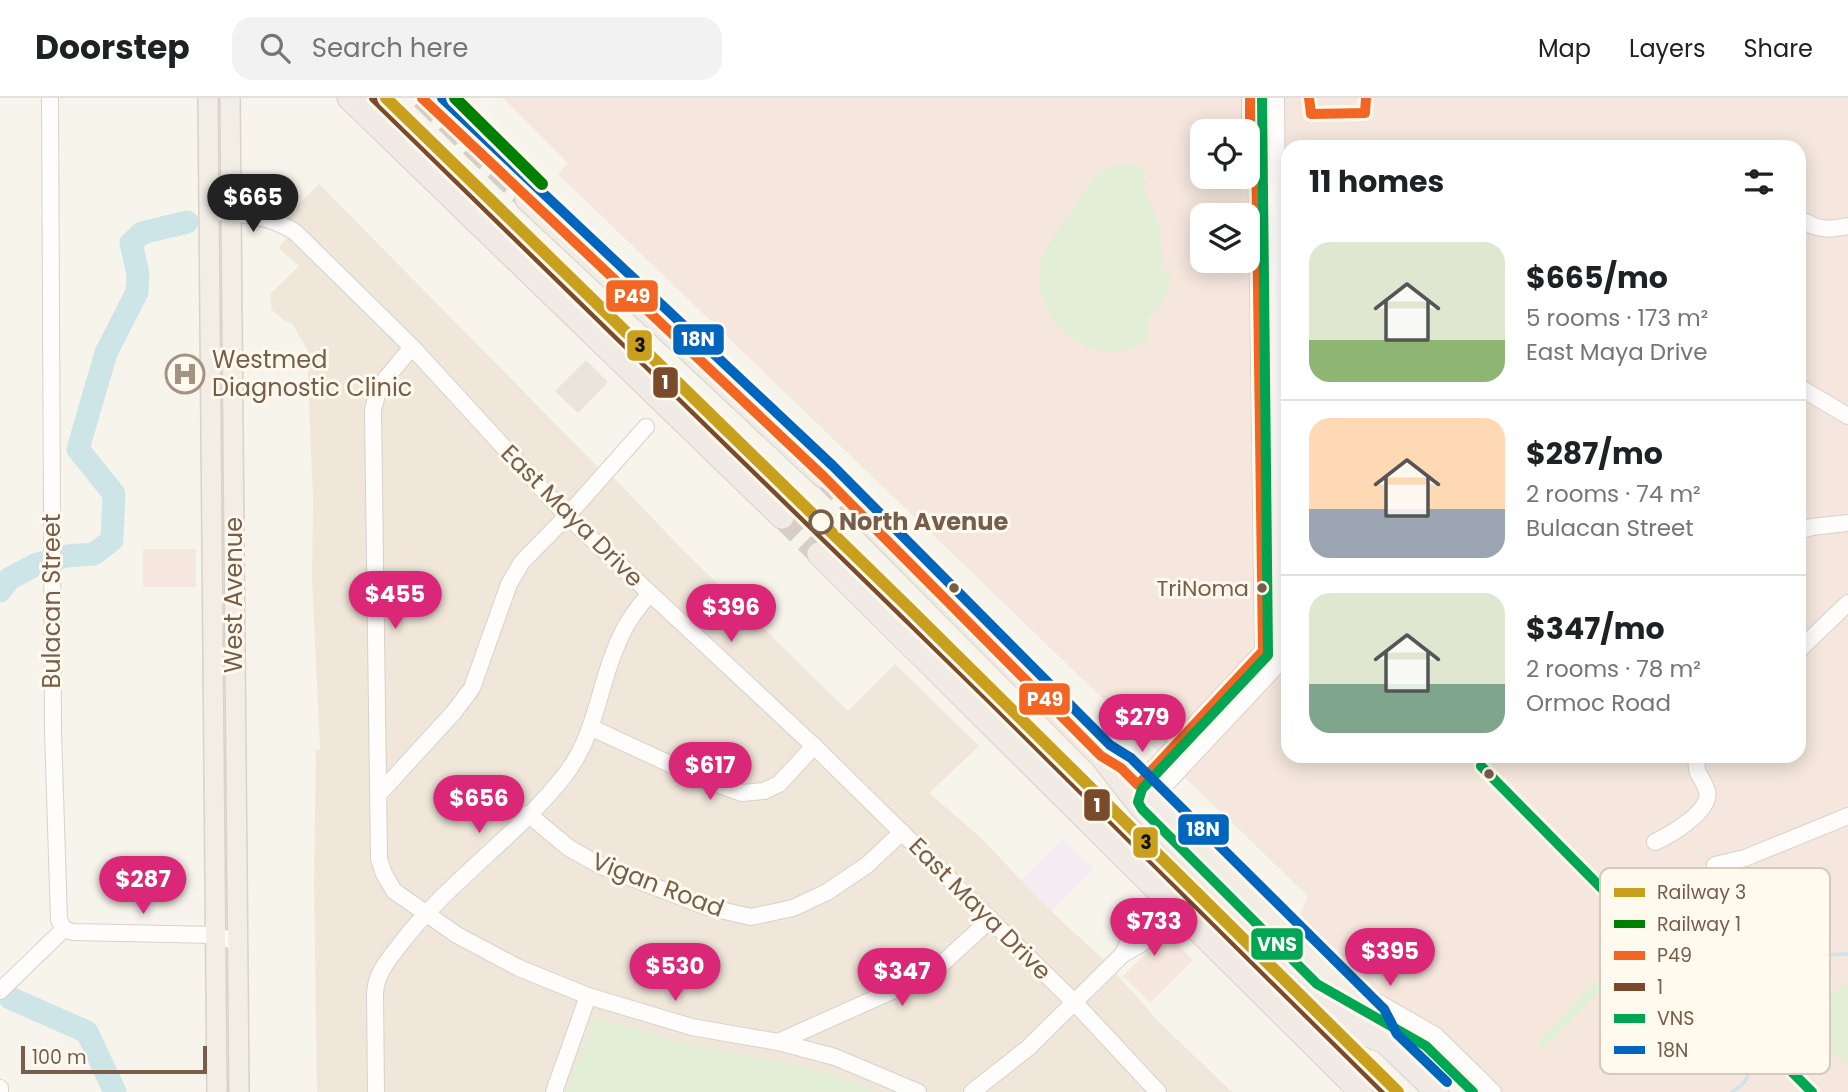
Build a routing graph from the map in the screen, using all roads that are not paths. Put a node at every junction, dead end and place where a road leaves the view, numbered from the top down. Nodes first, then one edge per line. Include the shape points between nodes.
1 (50, 98) edge
2 (208, 98) edge
3 (230, 98) edge
4 (349, 98) edge
5 (1250, 98) edge
6 (1276, 98) edge
7 (527, 199) tunnel mouth
8 (209, 212) junction
9 (232, 213) junction
10 (1806, 222) dead end
11 (1848, 226) edge
12 (412, 347) junction
13 (1806, 391) edge
14 (1848, 416) edge
15 (646, 427) dead end
16 (823, 476) tunnel mouth
17 (1281, 497) edge
18 (860, 513) tunnel mouth
19 (567, 516) junction
20 (782, 517) tunnel mouth
21 (1848, 523) edge
22 (1806, 529) edge
23 (819, 554) tunnel mouth
24 (649, 594) junction
25 (1848, 603) edge
26 (1806, 643) edge
27 (1281, 664) edge
28 (592, 728) junction
29 (814, 746) junction
30 (1173, 748) junction
31 (1101, 756) junction
32 (1187, 763) junction
33 (1698, 763) edge
34 (1138, 785) junction
35 (379, 794) junction
36 (1152, 799) junction
37 (528, 814) junction
38 (1848, 816) edge
39 (902, 832) junction
40 (1655, 842) dead end
41 (1715, 864) dead end
42 (1173, 905) junction
43 (425, 913) junction
44 (991, 919) junction
45 (64, 929) junction
46 (215, 935) junction
47 (236, 942) junction
48 (1326, 973) junction
49 (0, 991) edge
50 (588, 996) junction
51 (1075, 1003) junction
52 (778, 1042) junction
53 (1385, 1042) junction
54 (216, 1092) edge
55 (239, 1092) edge
56 (376, 1092) edge
57 (554, 1092) edge
58 (918, 1092) edge
59 (972, 1092) edge
60 (1158, 1092) edge
61 (1362, 1092) edge
62 (1437, 1092) edge
63 (1493, 1092) edge

1 - 45 street, Bulacan Street via 53,731 58,901
2 - 8 main road, West Avenue
3 - 9 main road, West Avenue
4 - 20 highway
5 - 30 street via 1250,133 1256,142 1263,651
6 - 17 street
7 - 16 highway
8 - 9 street, East Maya Drive
8 - 46 main road, West Avenue
9 - 12 street, East Maya Drive via 282,224 295,232
9 - 47 main road, West Avenue
10 - 11 street via 1815,228
12 - 19 street, East Maya Drive
12 - 35 street via 379,387 373,410
13 - 14 street
15 - 19 street
18 - 31 highway
19 - 24 street, East Maya Drive
19 - 35 street via 515,571 472,688
21 - 22 street
23 - 42 highway
24 - 28 street via 619,639
24 - 29 street, East Maya Drive
25 - 26 street
27 - 32 street
28 - 29 street via 742,793 779,784
28 - 37 street via 565,774
29 - 39 street, East Maya Drive
30 - 32 street via 1176,759
30 - 34 street
31 - 34 main road
31 - 53 highway via 1141,807 1363,1033
32 - 36 street
33 - 40 street via 1697,772 1707,789 1705,805 1681,828
34 - 36 main road
35 - 43 street via 379,859 384,874 394,891
36 - 48 main road
37 - 39 street, Vigan Road via 569,848 601,866 707,907 751,917 793,908 827,892 867,865
37 - 43 street
38 - 41 street via 1745,858
39 - 44 street, East Maya Drive
42 - 51 street via 1131,937 1123,954
42 - 61 highway
43 - 50 street via 519,968
43 - 56 street via 378,977
44 - 51 street, East Maya Drive
44 - 52 street via 928,974
45 - 46 street via 84,934
45 - 49 street
46 - 47 street
46 - 54 main road, West Avenue
47 - 55 main road, West Avenue
48 - 53 main road via 1374,1020
48 - 63 street via 1436,1035
50 - 52 street via 692,1027
50 - 57 street
51 - 59 street
51 - 60 street, East Maya Drive
52 - 58 street via 835,1057
53 - 62 highway

